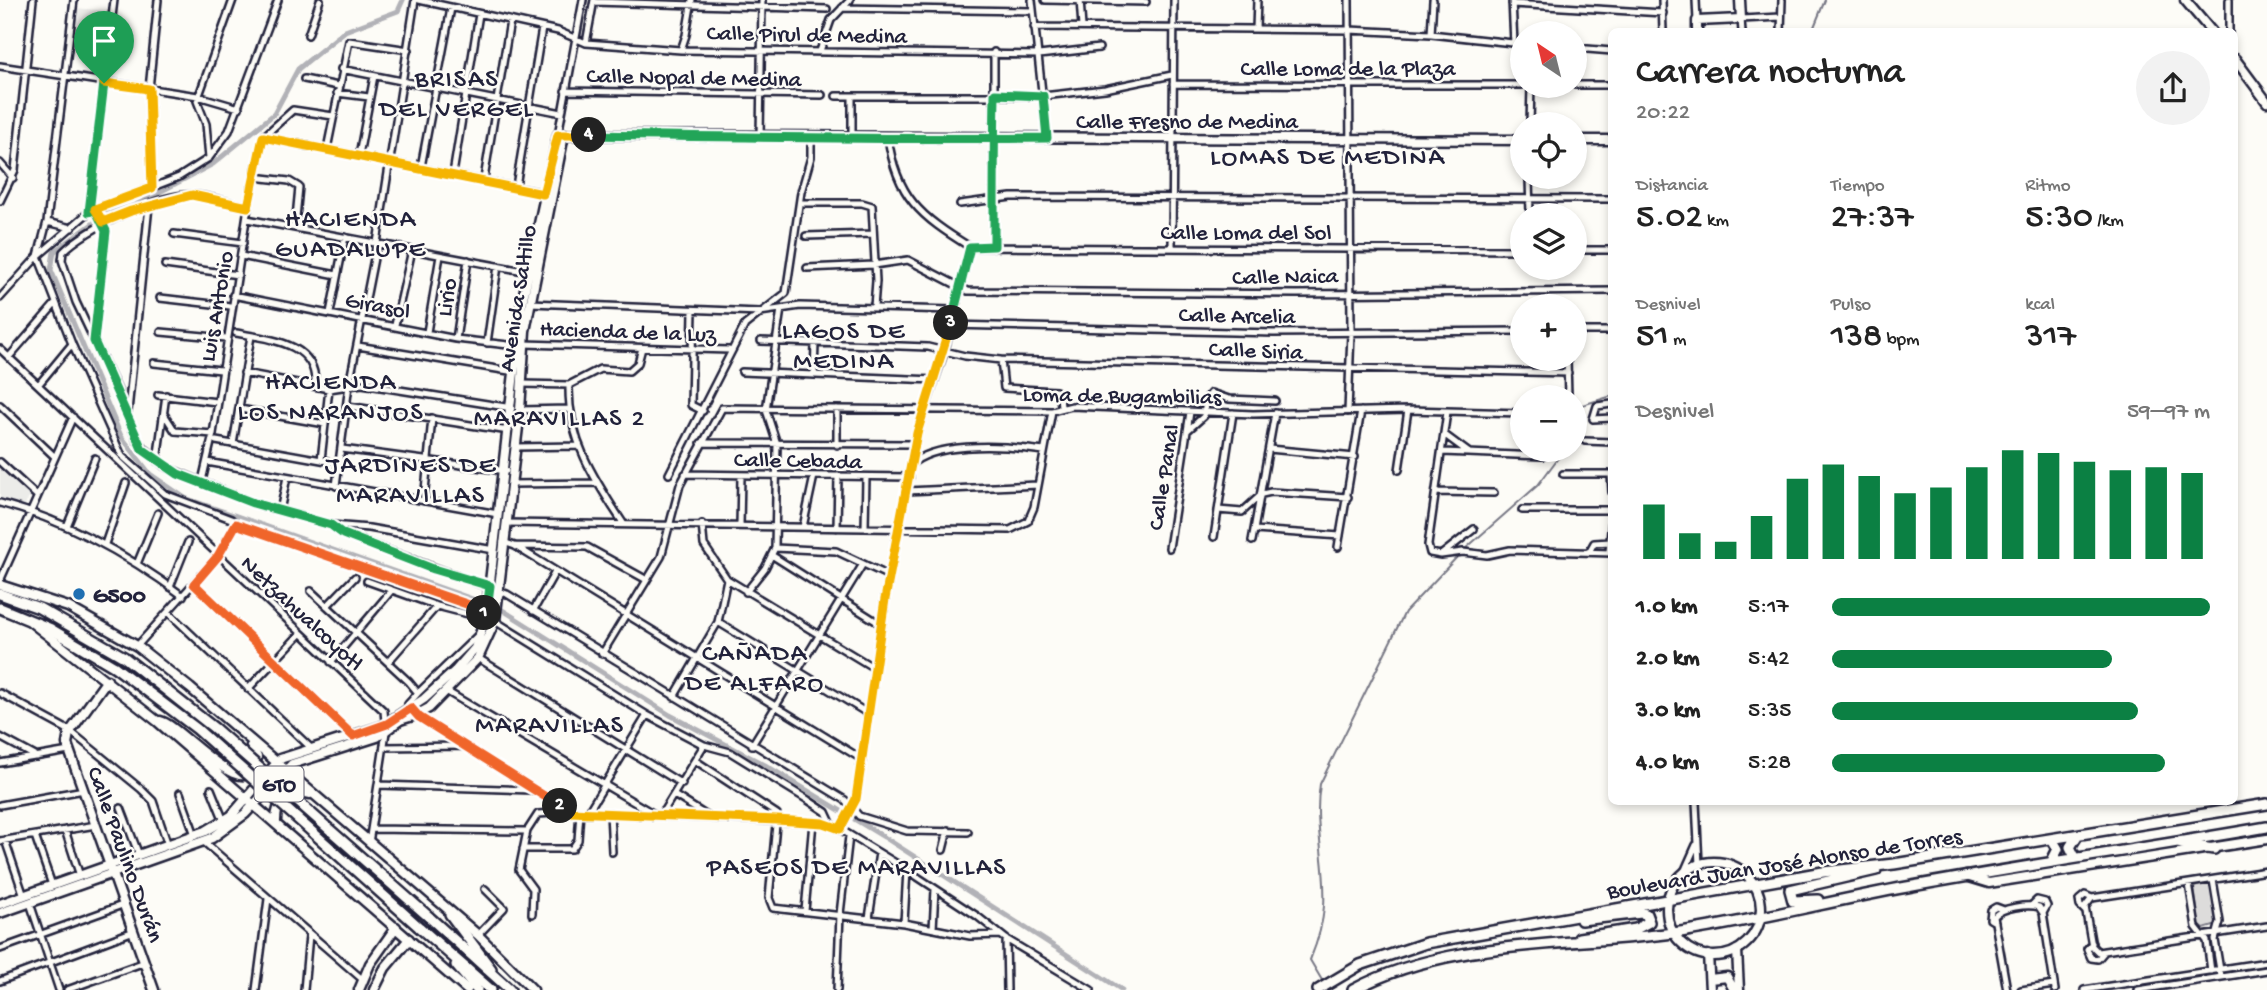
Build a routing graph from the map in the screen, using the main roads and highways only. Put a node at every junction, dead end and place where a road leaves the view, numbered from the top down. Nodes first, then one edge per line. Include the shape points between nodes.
1 (0, 594) edge
2 (0, 608) edge
3 (2267, 804) edge
4 (2267, 827) edge
5 (2077, 836) junction
6 (2052, 839) junction
7 (2177, 843) junction
8 (2214, 849) road end
9 (2076, 857) junction
10 (2052, 861) junction
11 (1894, 864) junction
12 (1862, 896) junction
13 (450, 914) road end
14 (1544, 922) junction
15 (1547, 945) junction
16 (445, 949) junction
17 (498, 979) junction
18 (477, 990) edge
19 (491, 990) edge
20 (510, 990) edge
21 (1318, 990) edge
22 (1353, 990) edge

1 - 17 main road, GTO, bridge via 39,608 124,657 214,728
2 - 16 main road, GTO, bridge via 65,637 115,667 197,729
3 - 5 main road, Boulevard Juan José Alonso de Torres
4 - 7 main road, Boulevard Juan José Alonso de Torres
5 - 6 main road, Boulevard Juan José Alonso de Torres
5 - 9 main road via 2070,847
6 - 10 main road via 2058,849
6 - 11 main road, Boulevard Juan José Alonso de Torres
7 - 8 main road
7 - 9 main road, Boulevard Juan José Alonso de Torres
9 - 10 main road, Boulevard Juan José Alonso de Torres
10 - 12 main road, Boulevard Juan José Alonso de Torres
11 - 12 main road via 1793,888 1789,895 1798,903
11 - 14 main road, Boulevard Juan José Alonso de Torres via 1823,872
12 - 15 main road, Boulevard Juan José Alonso de Torres via 1674,933
13 - 17 main road
14 - 15 main road via 1640,913 1649,919 1636,929
14 - 21 main road, Boulevard Juan José Alonso de Torres via 1409,947 1360,965
15 - 22 main road, Boulevard Juan José Alonso de Torres via 1441,959 1394,971
16 - 18 main road
16 - 19 main road, GTO
17 - 20 main road, GTO

